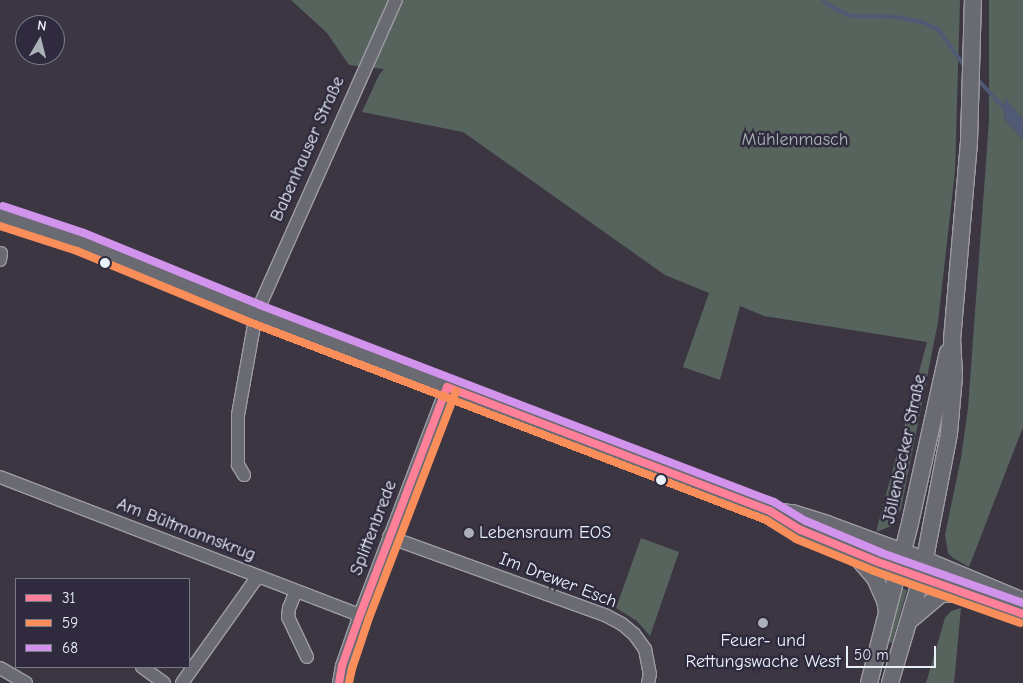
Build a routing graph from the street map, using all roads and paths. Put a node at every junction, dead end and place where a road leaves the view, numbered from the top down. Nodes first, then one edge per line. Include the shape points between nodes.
1 (396, 0) edge
2 (973, 0) edge
3 (0, 215) edge
4 (256, 314) junction
5 (952, 340) junction
6 (447, 387) junction
7 (244, 475) dead end
8 (0, 477) edge
9 (770, 511) junction
10 (389, 537) junction
11 (850, 551) junction
12 (903, 551) junction
13 (925, 560) junction
14 (898, 570) junction
15 (258, 576) junction
16 (921, 578) junction
17 (296, 591) junction
18 (961, 593) junction
19 (1023, 601) edge
20 (888, 612) junction
21 (1023, 614) edge
22 (360, 615) junction
23 (910, 620) junction
24 (307, 658) dead end
25 (190, 666) edge
26 (0, 668) edge
27 (143, 668) edge
28 (188, 669) edge
29 (26, 683) edge
30 (164, 683) edge
31 (182, 683) edge
32 (339, 683) edge
33 (648, 683) edge
34 (869, 683) edge
35 (890, 683) edge

1 - 4 street, Babenhauser Straße
2 - 5 main road, Jöllenbecker Straße via 969,141
3 - 4 main road via 80,242
4 - 6 main road
4 - 7 street, Babenhauser Straße via 238,415 238,465
5 - 12 main road, Jöllenbecker Straße
5 - 13 main road, Jöllenbecker Straße via 954,376 949,433
6 - 9 main road
6 - 10 street, Splittenbrede
8 - 15 street, Am Bültmannskrug
9 - 11 main road via 801,530
9 - 12 main road via 804,516
10 - 22 street, Splittenbrede
10 - 33 street, Im Drewer Esch via 622,624 645,649
11 - 14 main road
11 - 20 main road via 875,578
12 - 13 main road
12 - 14 main road, Jöllenbecker Straße
13 - 16 main road, Jöllenbecker Straße
13 - 19 main road
14 - 16 main road
14 - 20 main road, Jöllenbecker Straße
15 - 17 street, Am Bültmannskrug
15 - 25 street
16 - 18 main road
16 - 23 main road, Jöllenbecker Straße
17 - 22 street, Am Bültmannskrug
17 - 24 street via 288,618
18 - 21 main road
18 - 23 main road via 941,594
20 - 34 main road, Jöllenbecker Straße
22 - 32 street, Splittenbrede
23 - 35 main road, Jöllenbecker Straße
26 - 29 street
27 - 30 street
28 - 31 street

